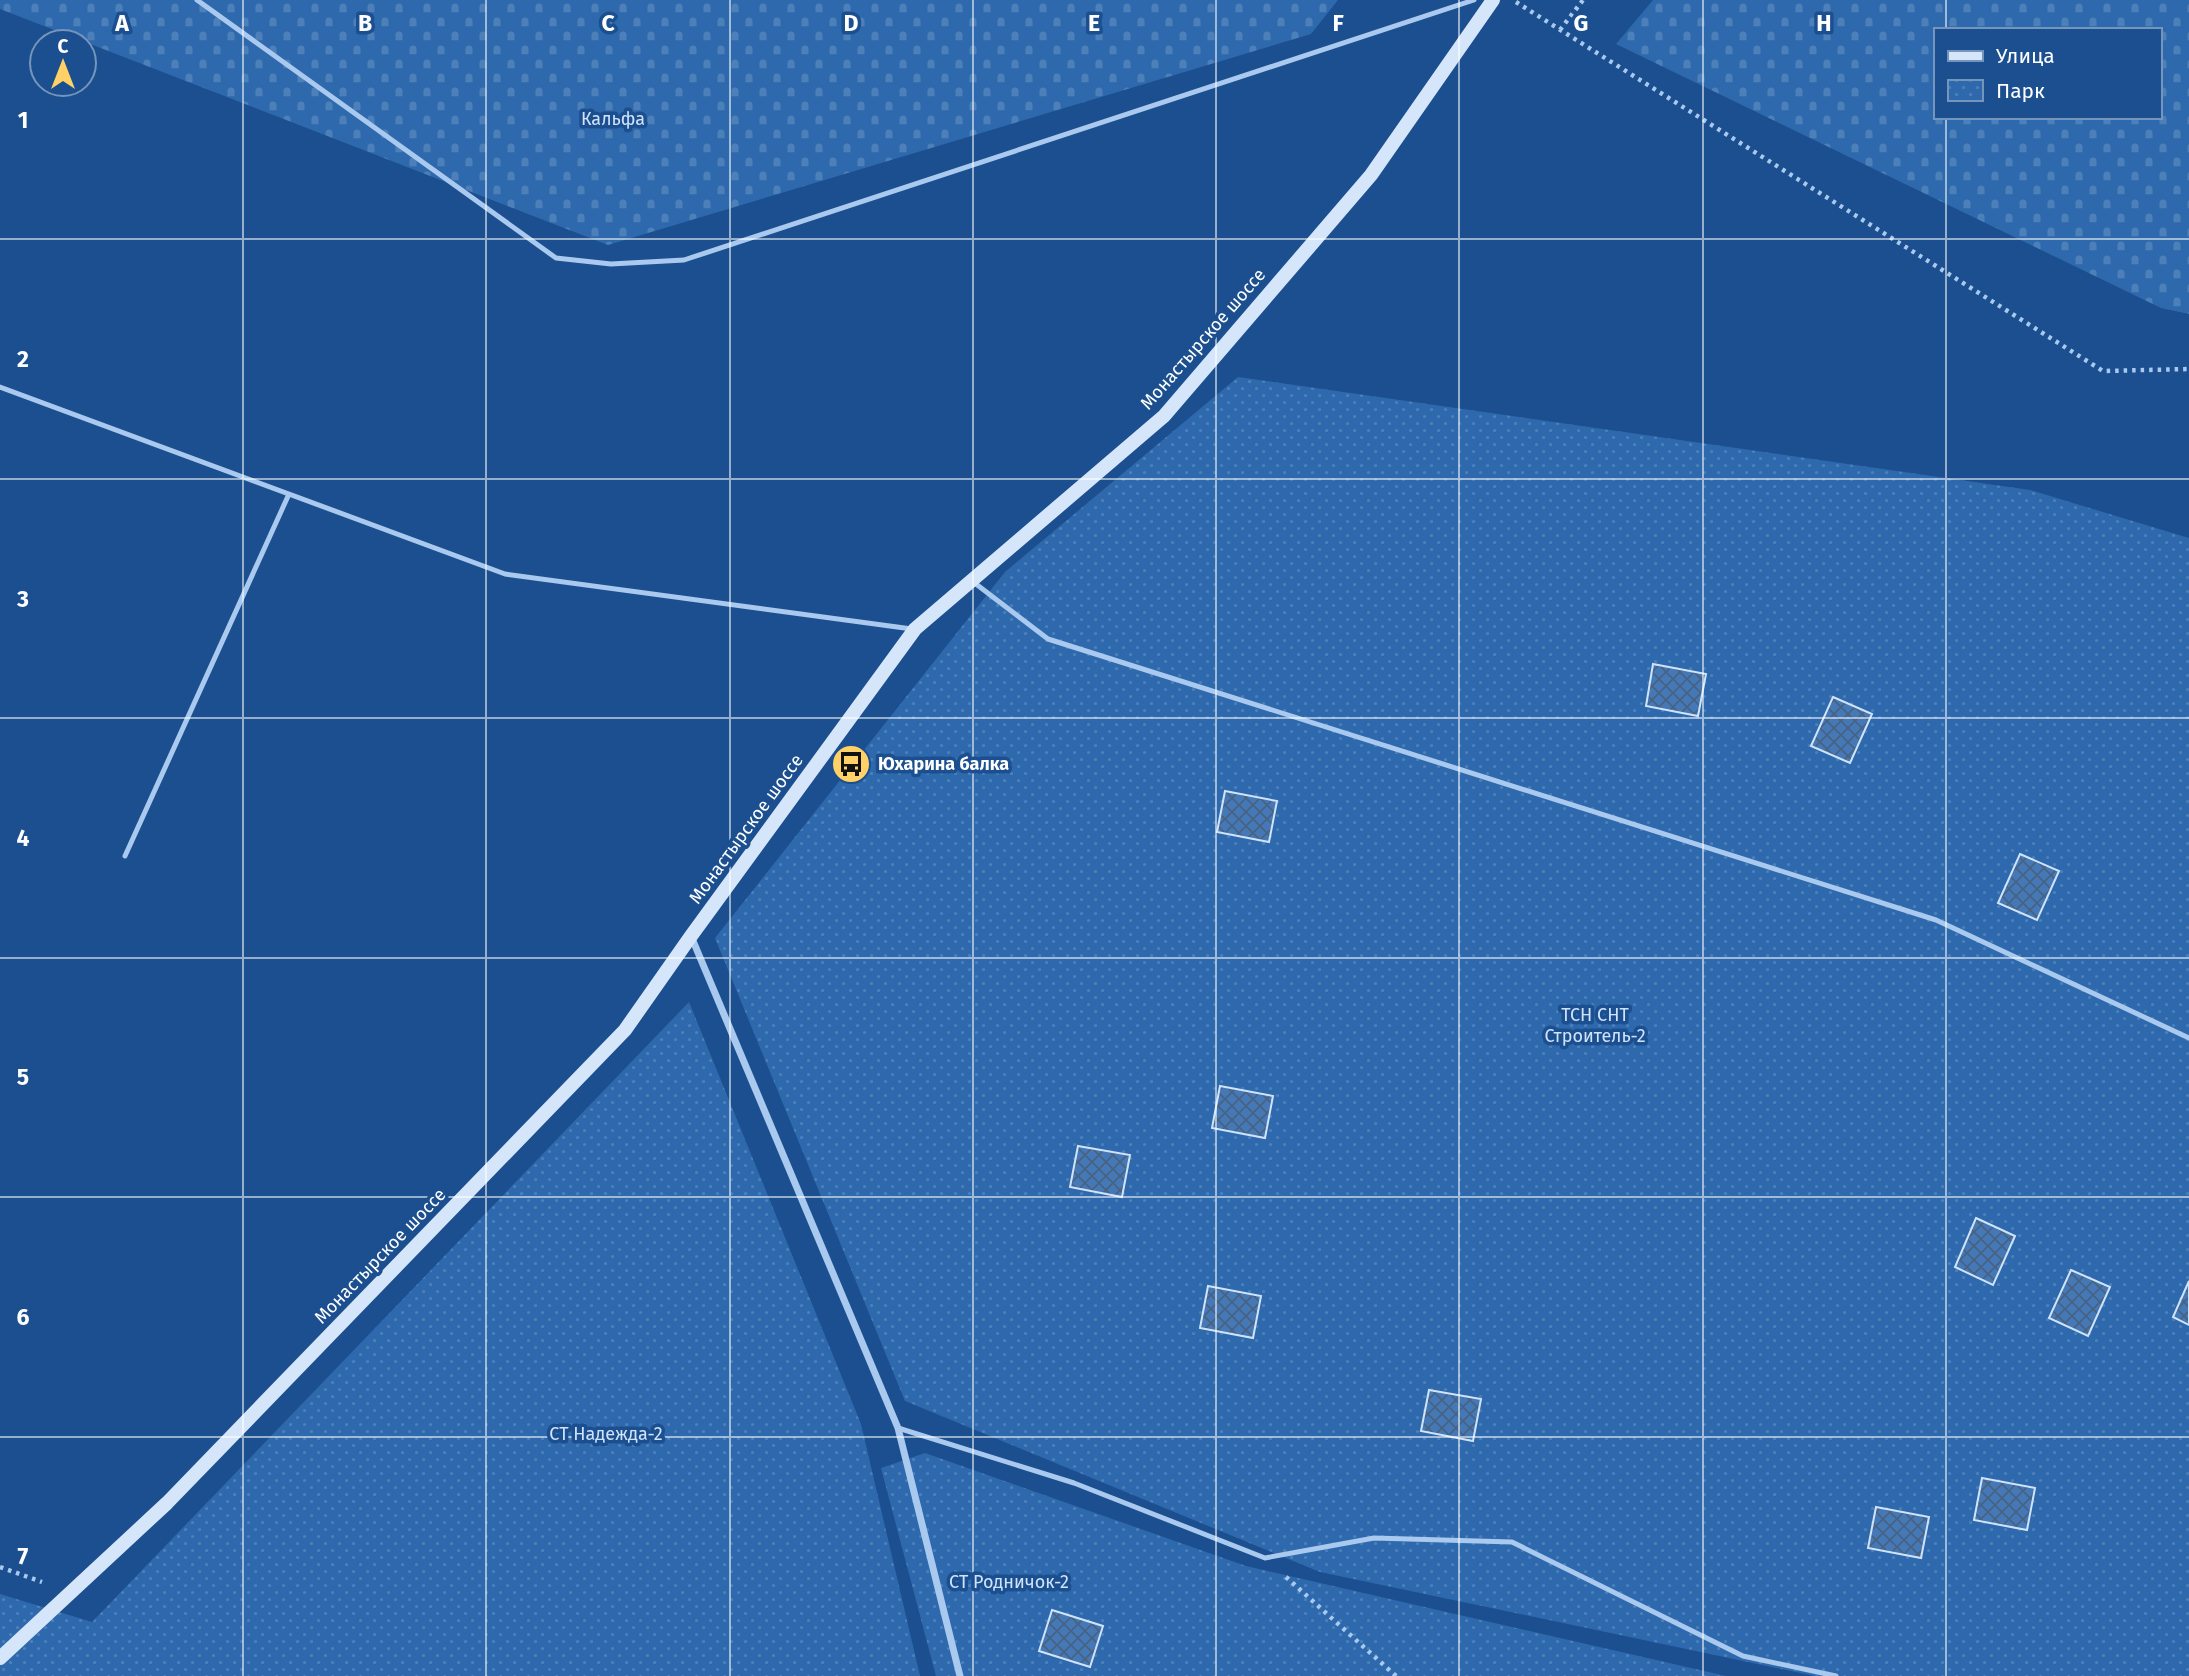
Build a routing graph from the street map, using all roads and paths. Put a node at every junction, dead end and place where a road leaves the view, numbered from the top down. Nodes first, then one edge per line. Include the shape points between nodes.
1 (197, 0) edge
2 (1474, 0) edge
3 (1493, 0) edge
4 (1513, 0) edge
5 (1583, 0) edge
6 (1560, 30) junction
7 (2189, 369) edge
8 (0, 387) edge
9 (289, 494) junction
10 (972, 581) junction
11 (915, 629) junction
12 (125, 856) dead end
13 (691, 936) junction
14 (2189, 1038) edge
15 (898, 1428) junction
16 (1265, 1558) junction
17 (0, 1567) edge
18 (73, 1592) junction
19 (0, 1658) edge
20 (960, 1676) edge
21 (1396, 1676) edge
22 (1836, 1676) edge

1 - 2 lane via 556,258 611,264 684,260
3 - 10 main road, Монастырское шоссе via 1371,175 1164,415
4 - 6 path
5 - 6 path
6 - 7 path via 2103,371
8 - 9 lane
9 - 11 lane via 505,574
9 - 12 lane
10 - 11 main road, Монастырское шоссе
10 - 14 lane via 1048,639 1936,920
11 - 13 main road, Монастырское шоссе
13 - 15 street
13 - 18 main road, Монастырское шоссе via 625,1030 167,1503
15 - 16 lane via 1074,1483
15 - 20 street
16 - 21 path
16 - 22 lane via 1374,1538 1512,1542 1744,1656
17 - 18 path
18 - 19 main road, Монастырское шоссе

